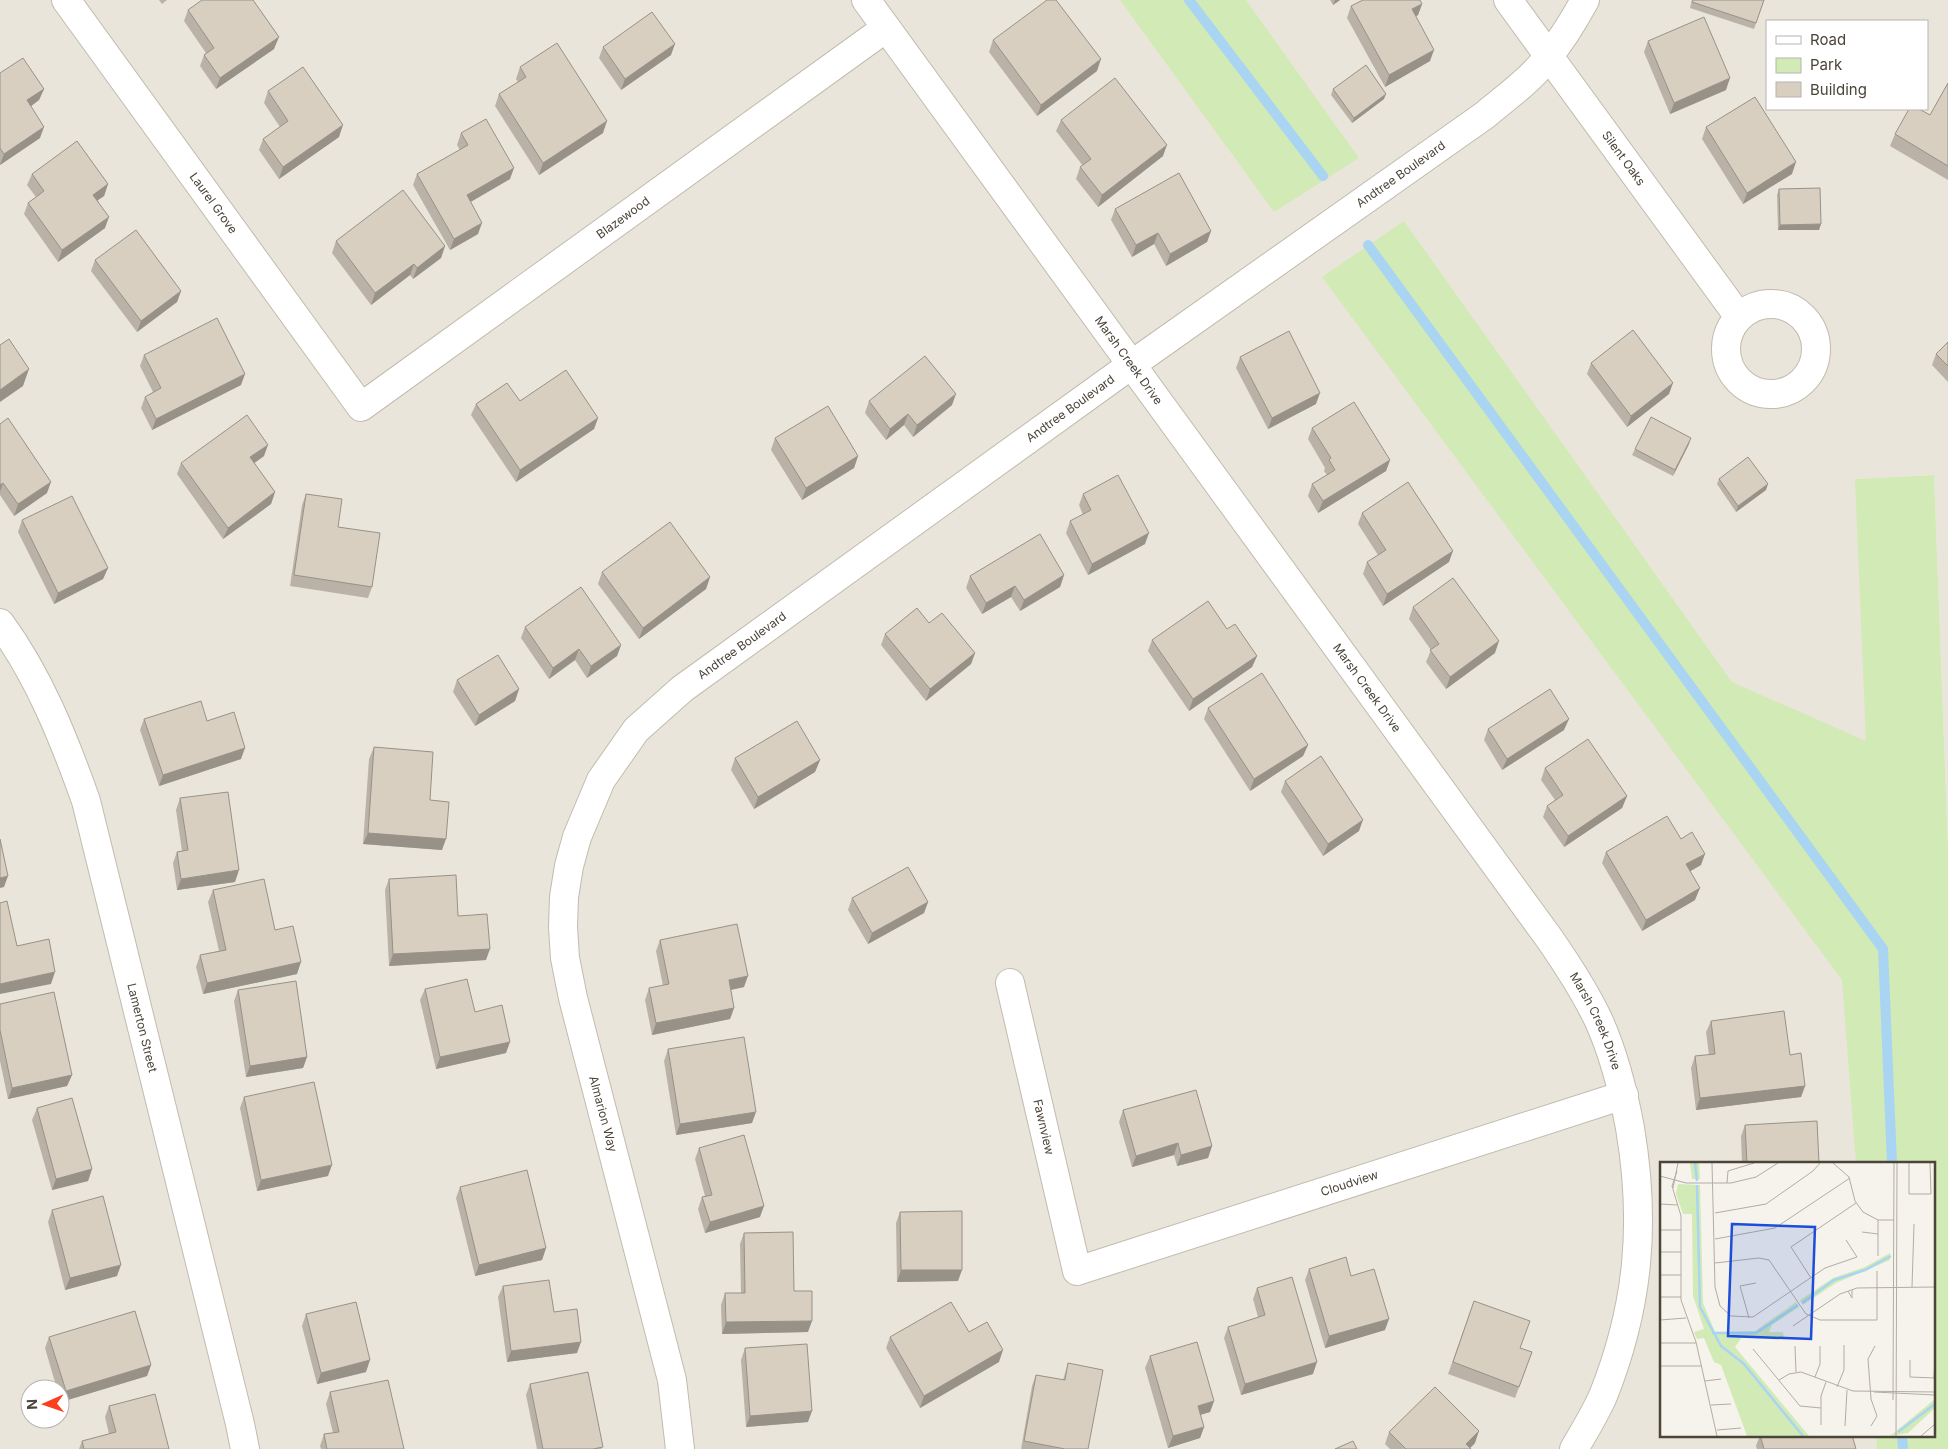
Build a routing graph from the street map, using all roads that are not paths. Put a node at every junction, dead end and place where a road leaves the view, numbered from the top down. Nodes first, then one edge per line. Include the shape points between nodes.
1 (66, 0) edge
2 (866, 0) edge
3 (1508, 0) edge
4 (1585, 0) edge
5 (886, 28) junction
6 (1549, 56) junction
7 (1740, 316) dead end
8 (1131, 365) junction
9 (361, 407) joint
10 (0, 623) edge
11 (601, 780) joint
12 (1010, 983) dead end
13 (1624, 1095) junction
14 (1077, 1271) joint
15 (244, 1449) edge
16 (680, 1449) edge
17 (1574, 1449) edge

1 - 9 street, Laurel Grove
2 - 5 street, Marsh Creek Drive
3 - 6 street, Silent Oaks
4 - 6 street, Andtree Boulevard
5 - 8 street, Marsh Creek Drive
5 - 9 street, Blazewood
6 - 7 street, Silent Oaks
6 - 8 street, Andtree Boulevard via 1516,90 1485,114
8 - 11 street, Andtree Boulevard via 682,689 636,730
8 - 13 street, Marsh Creek Drive via 1576,977 1598,1019
10 - 15 street, Lamerton Street via 37,683 66,745 86,801
11 - 16 street, Almarion Way via 576,837 569,866 564,897 565,958 672,1380
12 - 14 street, Fawnview
13 - 14 street, Cloudview
13 - 17 street, Marsh Creek Drive via 1636,1166 1639,1213 1637,1261 1619,1353 1602,1398

